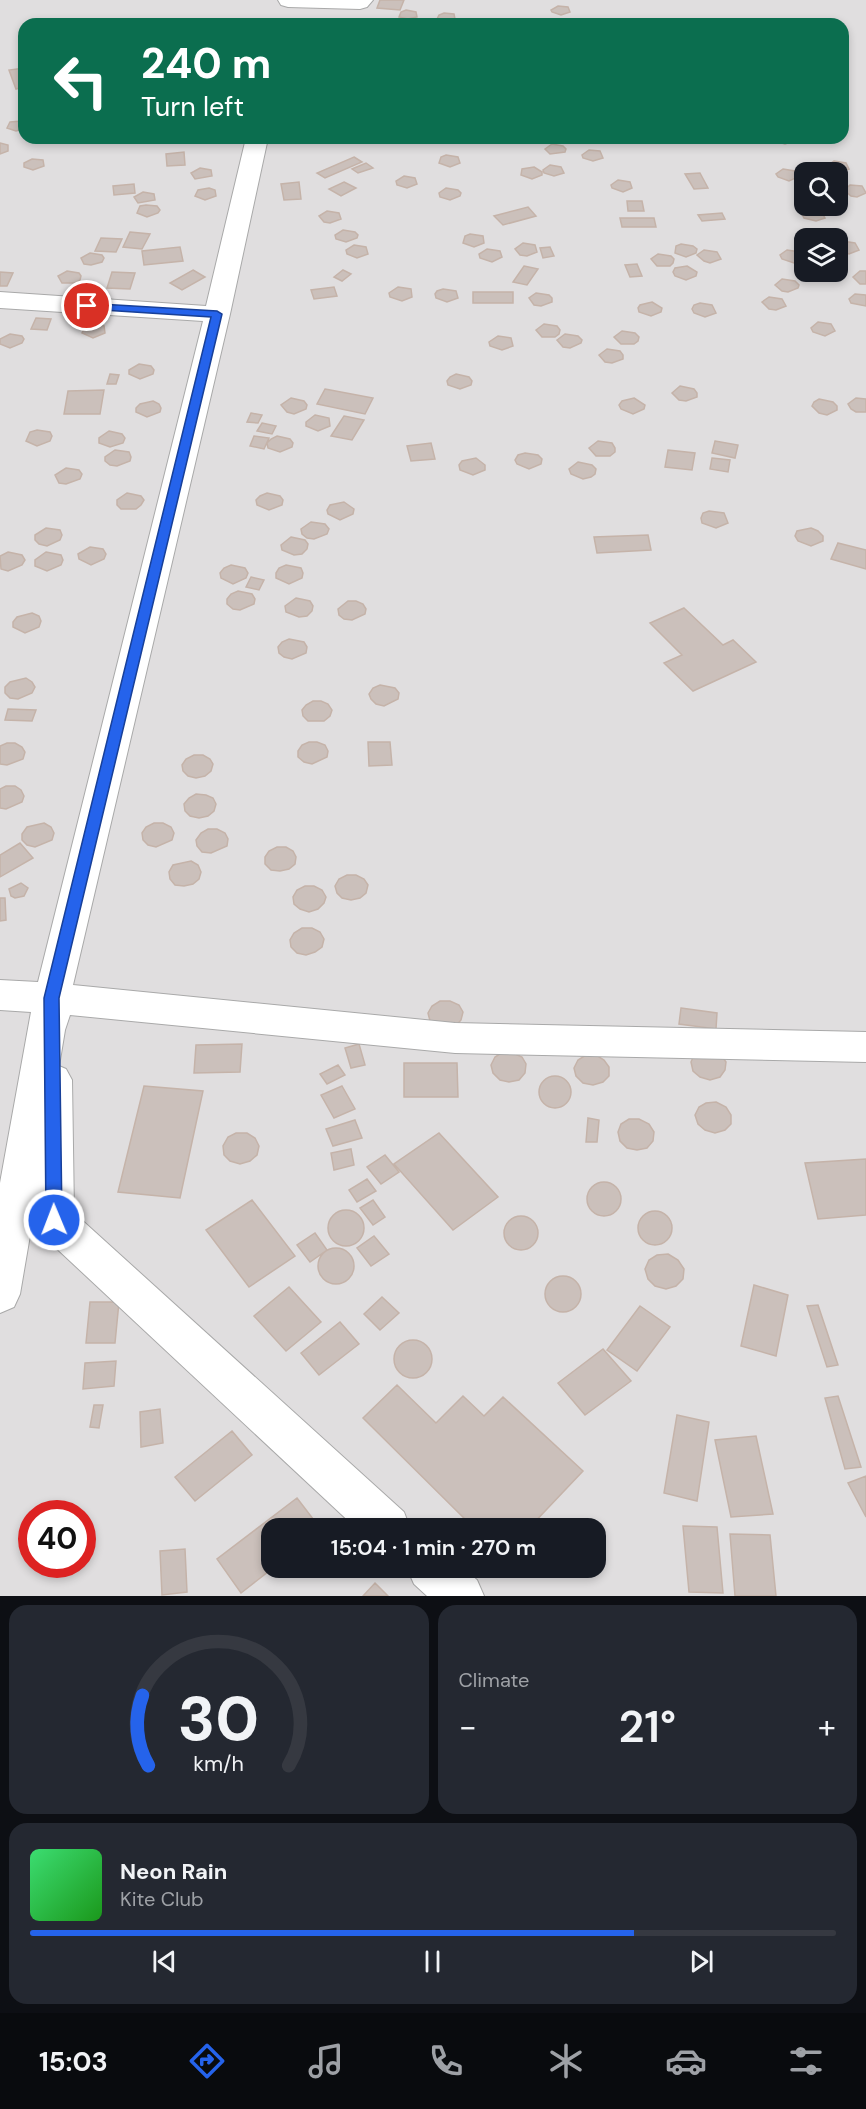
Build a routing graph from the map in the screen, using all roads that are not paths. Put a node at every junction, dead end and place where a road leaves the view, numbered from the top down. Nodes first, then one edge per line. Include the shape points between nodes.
1 (363, 0) edge
2 (288, 1) edge
3 (284, 18) edge
4 (256, 144) edge
5 (0, 300) edge
6 (217, 314) junction
7 (0, 995) edge
8 (52, 998) junction
9 (866, 1047) edge
10 (0, 1294) edge
11 (377, 1518) edge
12 (441, 1578) edge
13 (461, 1596) edge

1 - 2 street
2 - 3 street
4 - 6 street
5 - 6 street
6 - 8 street
7 - 8 street
8 - 9 street via 455,1038
8 - 10 street
8 - 11 street via 54,1220
12 - 13 street

